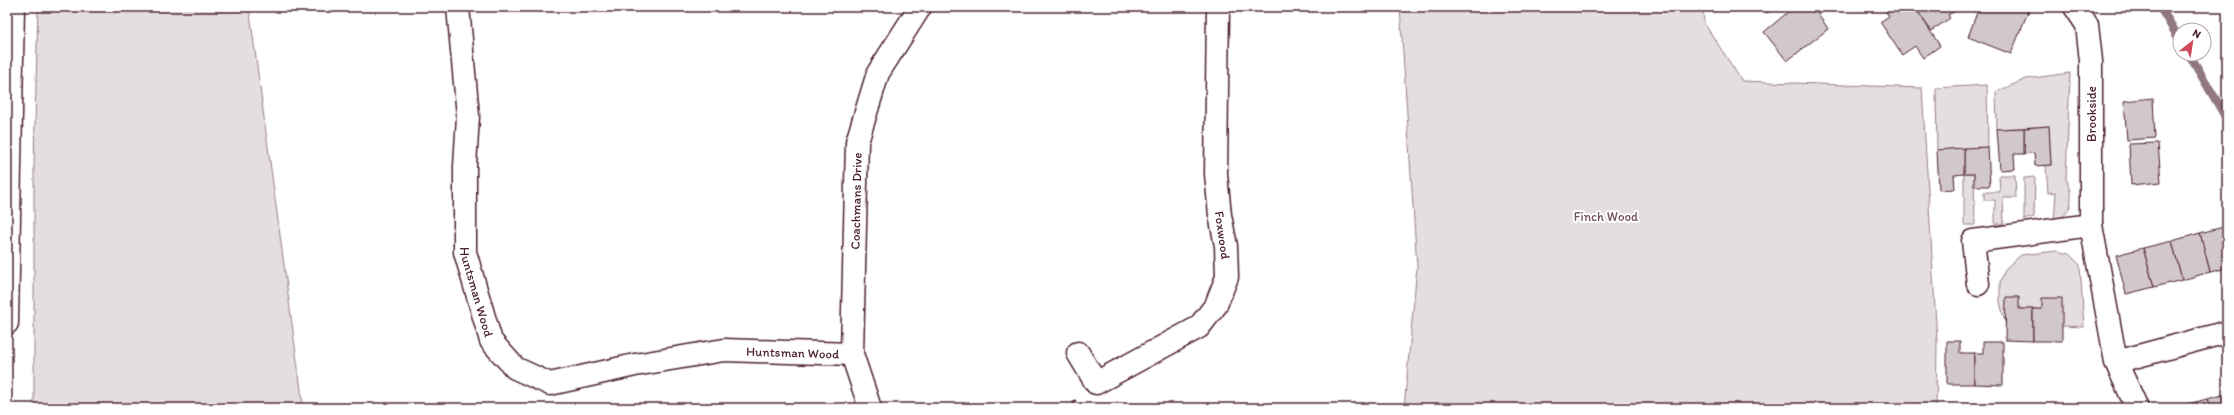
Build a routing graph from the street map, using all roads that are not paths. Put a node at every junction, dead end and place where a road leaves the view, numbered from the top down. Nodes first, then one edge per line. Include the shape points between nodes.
1 (12, 7) edge
2 (458, 7) edge
3 (920, 7) edge
4 (1218, 7) edge
5 (2075, 7) edge
6 (2091, 225) junction
7 (1978, 284) dead end
8 (7, 323) edge
9 (2227, 332) edge
10 (1078, 353) dead end
11 (852, 354) junction
12 (2116, 362) junction
13 (870, 408) edge
14 (2137, 408) edge

1 - 8 street
2 - 11 street, Huntsman Wood via 468,116 465,252 491,341 515,368 550,384 635,365 724,350
3 - 11 street, Coachmans Drive via 878,73 857,142
4 - 10 street, Foxwood via 1216,174 1226,246 1227,278 1216,305 1199,327 1096,383
5 - 6 street, Brookside via 2087,25 2091,61
6 - 7 street via 1973,241
6 - 12 street, Brookside
9 - 12 street
11 - 13 street, Coachmans Drive
12 - 14 street, Brookside

